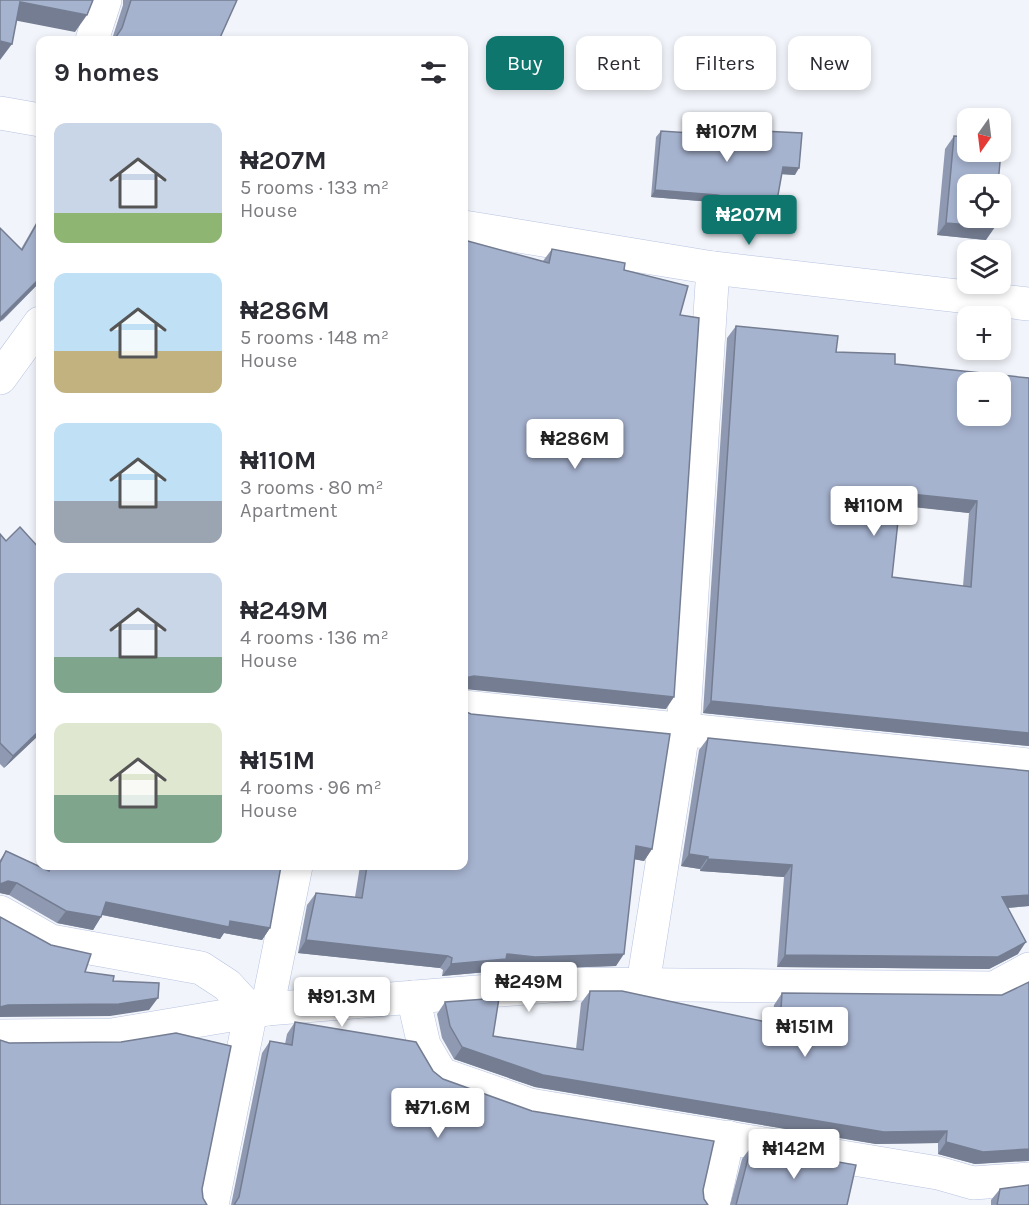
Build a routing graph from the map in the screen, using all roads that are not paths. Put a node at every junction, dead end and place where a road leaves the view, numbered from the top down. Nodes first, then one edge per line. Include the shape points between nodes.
1 (105, 0) edge
2 (93, 36) edge
3 (0, 113) edge
4 (36, 119) edge
5 (468, 228) edge
6 (712, 268) junction
7 (1029, 304) edge
8 (36, 328) edge
9 (0, 378) edge
10 (468, 707) edge
11 (683, 732) junction
12 (1029, 765) edge
13 (295, 870) edge
14 (0, 912) edge
15 (1029, 969) edge
16 (643, 984) junction
17 (414, 997) junction
18 (259, 1010) junction
19 (0, 1036) edge
20 (728, 1137) junction
21 (1029, 1179) edge
22 (972, 1194) edge
23 (212, 1205) edge
24 (713, 1205) edge

1 - 2 street
3 - 4 street
5 - 6 street
6 - 7 street
6 - 11 street
8 - 9 street
10 - 11 street
11 - 12 street
11 - 16 street
13 - 18 street
14 - 18 street via 51,941 201,968
15 - 16 street via 994,988
16 - 17 street via 574,984
17 - 18 street
17 - 20 street via 424,1045 441,1074 530,1105
18 - 19 street via 112,1035
18 - 23 street
20 - 22 street via 938,1173
20 - 24 street
21 - 22 street

